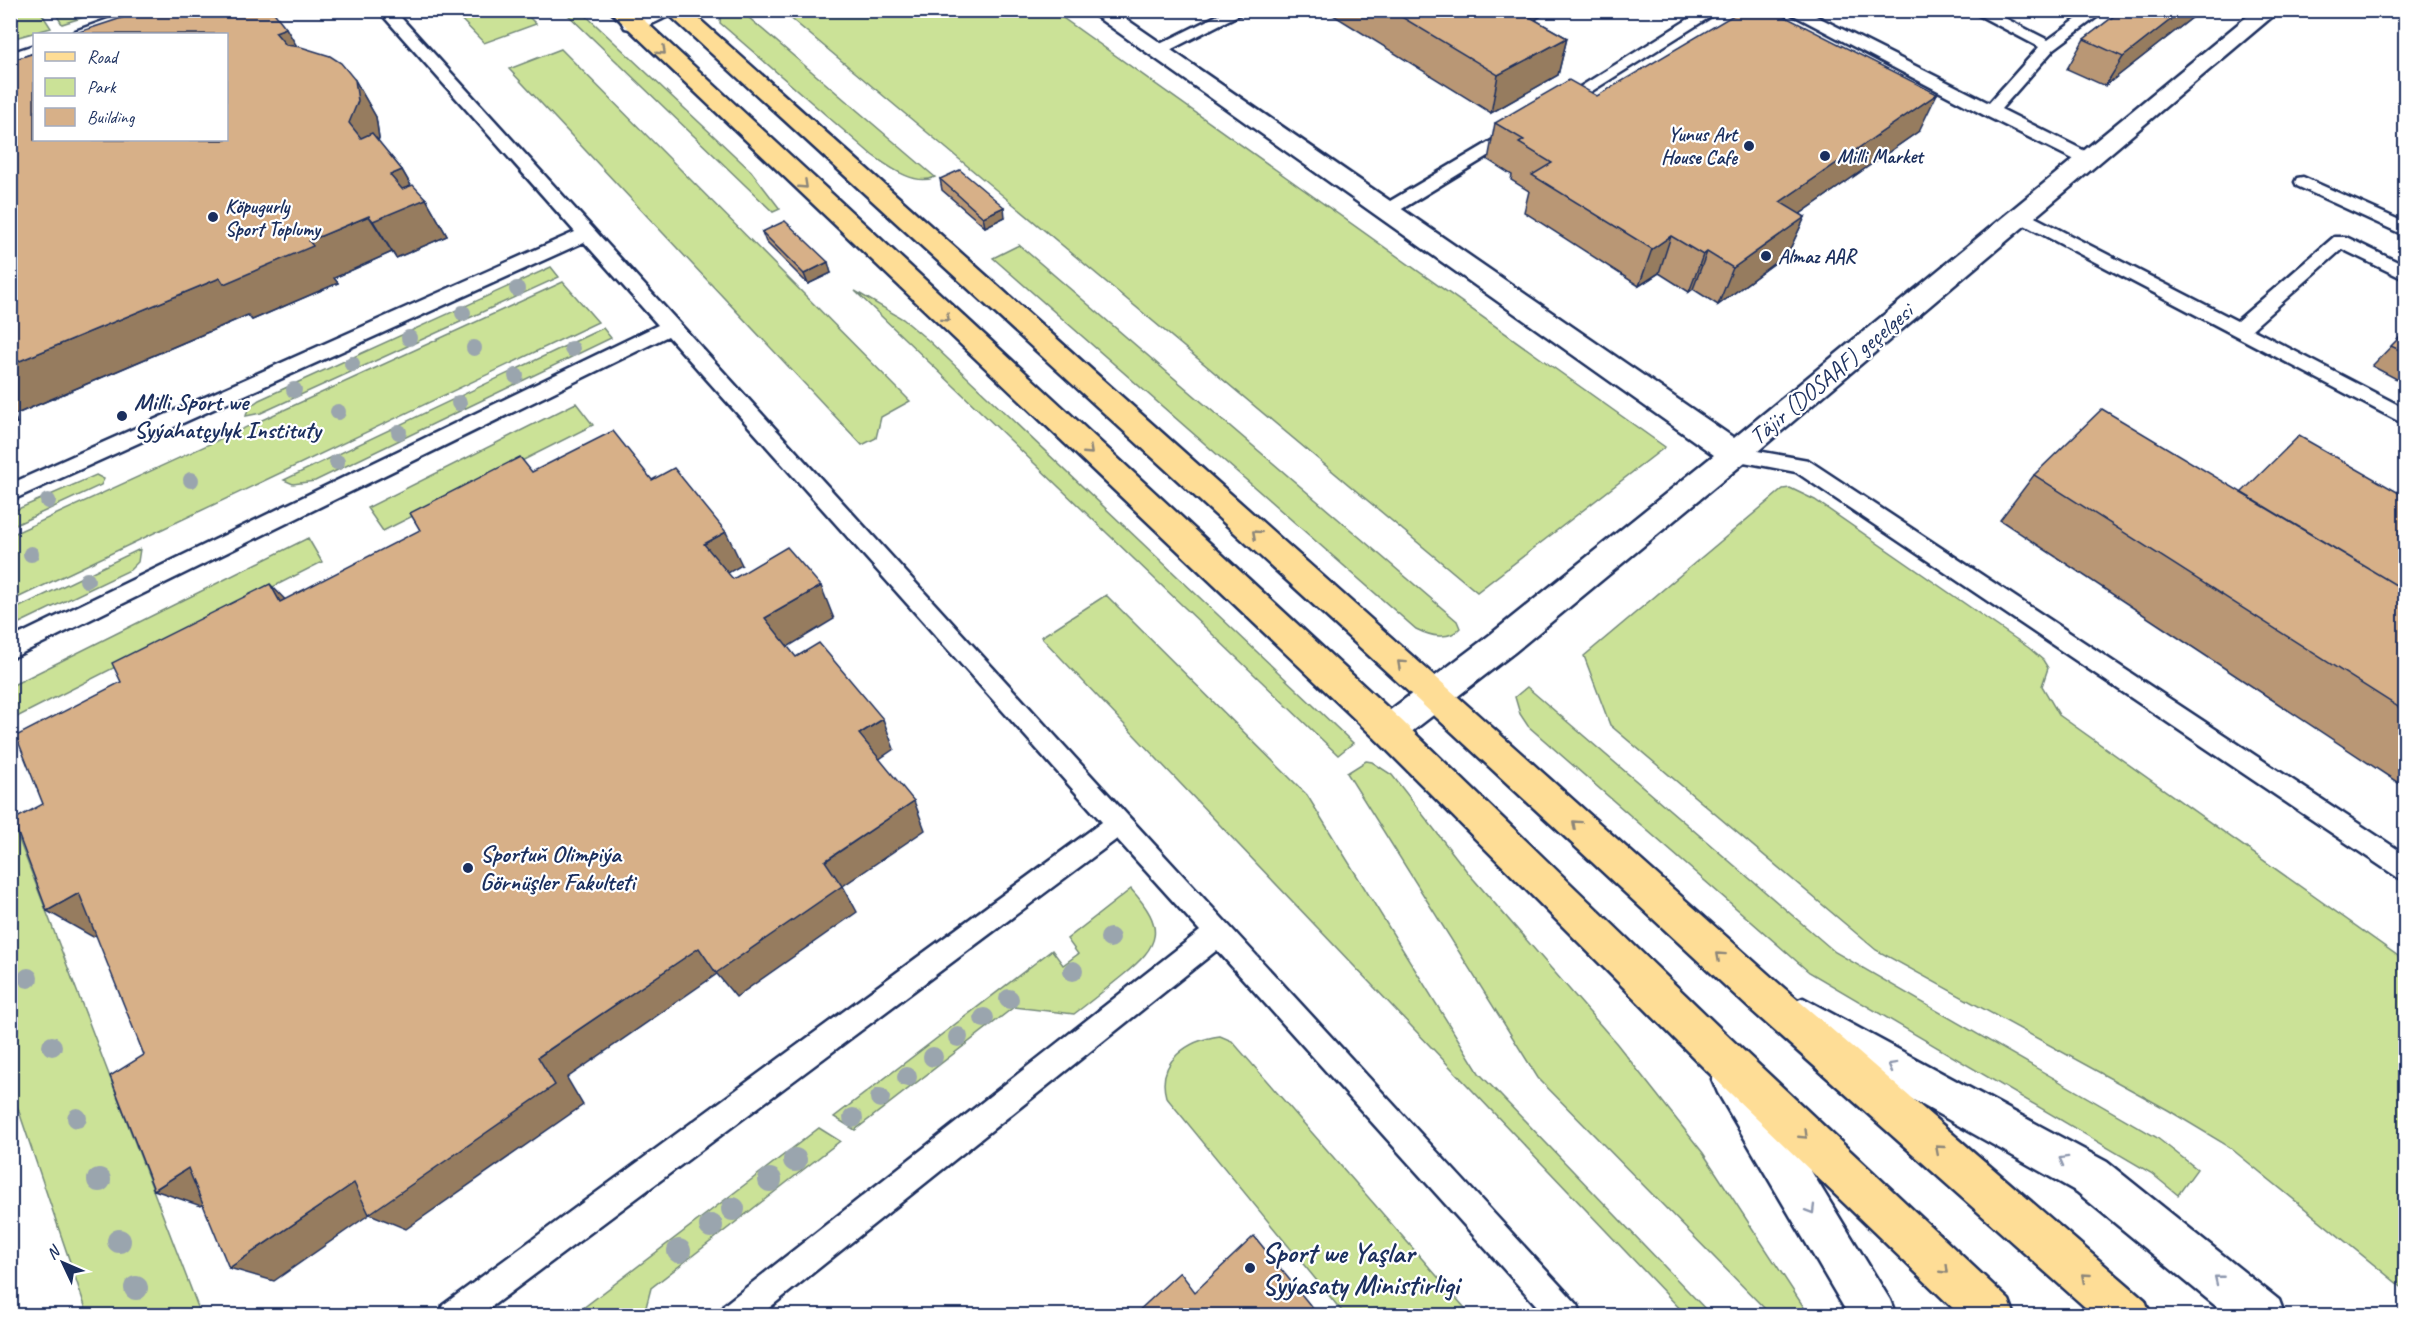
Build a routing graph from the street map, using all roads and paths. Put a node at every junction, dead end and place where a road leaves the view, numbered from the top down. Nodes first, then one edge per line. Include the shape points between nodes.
1 (150, 10) edge
2 (385, 10) edge
3 (663, 10) edge
4 (675, 10) edge
5 (1098, 10) edge
6 (1241, 10) edge
7 (1714, 10) edge
8 (1791, 10) edge
9 (1976, 10) edge
10 (2099, 10) edge
11 (2269, 10) edge
12 (626, 16) edge
13 (83, 33) edge
14 (2049, 46) junction
15 (33, 50) edge
16 (1156, 51) junction
17 (10, 58) edge
18 (1990, 112) junction
19 (1545, 114) edge
20 (1525, 126) edge
21 (2089, 160) junction
22 (2303, 182) dead end
23 (1386, 211) junction
24 (2020, 216) junction
25 (2406, 230) edge
26 (586, 234) junction
27 (2406, 274) edge
28 (671, 327) junction
29 (2239, 330) junction
30 (2406, 418) edge
31 (1735, 454) junction
32 (10, 493) edge
33 (10, 650) edge
34 (1435, 695) junction
35 (1389, 730) junction
36 (1119, 824) junction
37 (2406, 869) edge
38 (1219, 932) junction
39 (1763, 995) junction
40 (1716, 1052) junction
41 (454, 1316) edge
42 (735, 1316) edge
43 (1567, 1316) edge
44 (1874, 1316) edge
45 (1993, 1316) edge
46 (2129, 1316) edge
47 (2263, 1316) edge

1 - 13 lane
2 - 26 lane
3 - 12 street
34 -> 4 main road
5 - 16 street
6 - 16 lane
7 - 19 lane
8 - 18 lane
9 - 14 lane
10 - 14 lane
11 - 21 street, Täjir (DOSAAF) geçelgesi
12 -> 35 main road
14 - 18 lane
15 - 17 lane
16 - 23 street
18 - 21 lane
20 - 23 lane
21 - 24 street, Täjir (DOSAAF) geçelgesi
22 - 25 lane
23 - 31 street
24 - 29 lane
24 - 31 street, Täjir (DOSAAF) geçelgesi
26 - 28 lane
26 - 32 lane
27 - 29 lane via 2340,241
28 - 33 lane
28 - 36 lane
29 - 30 lane
31 - 34 street, Täjir (DOSAAF) geçelgesi
31 - 37 lane via 1801,465
34 - 35 street, Täjir (DOSAAF) geçelgesi
39 -> 34 main road
35 - 40 main road
36 - 38 lane
36 - 41 lane
38 - 42 lane
38 - 43 lane
46 -> 39 main road
47 -> 39 street via 2092,1176
40 -> 44 street
40 -> 45 main road

